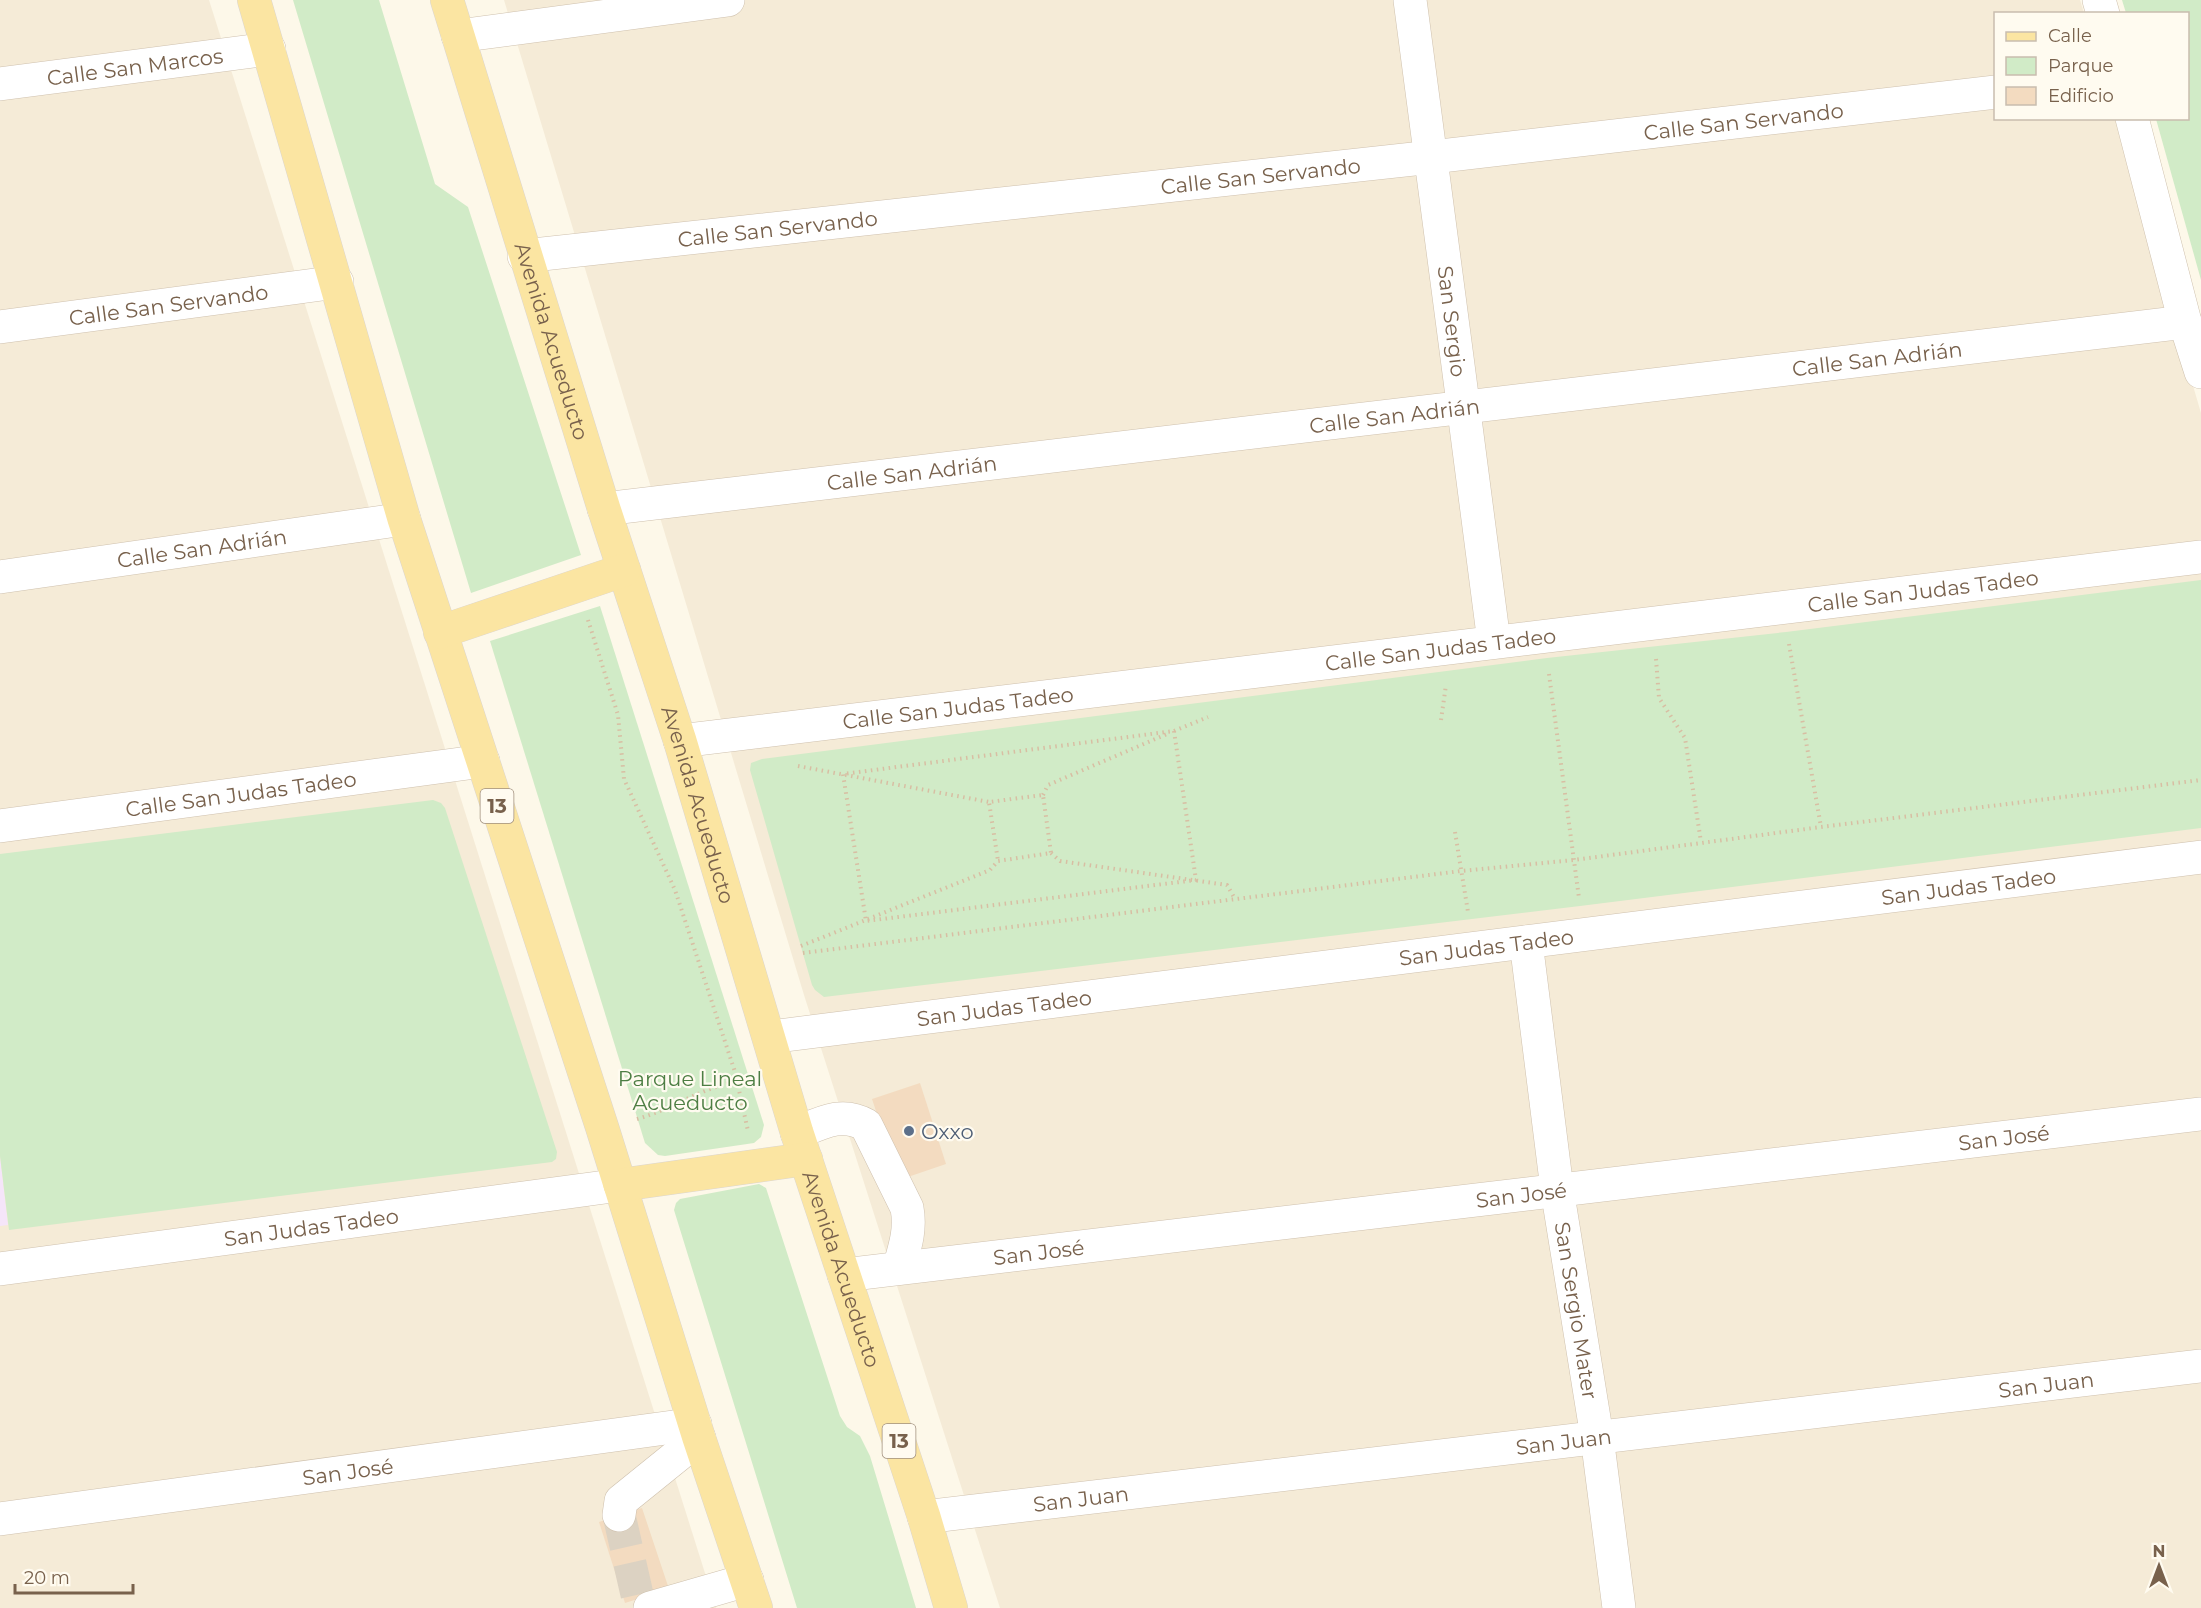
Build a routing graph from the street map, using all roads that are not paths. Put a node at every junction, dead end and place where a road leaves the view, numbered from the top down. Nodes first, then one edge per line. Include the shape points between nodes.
1 (254, 0) edge
2 (447, 0) edge
3 (728, 0) edge
4 (1410, 0) edge
5 (458, 36) junction
6 (269, 48) junction
7 (0, 84) edge
8 (1994, 92) edge
9 (2133, 120) edge
10 (1432, 157) junction
11 (524, 256) junction
12 (337, 282) junction
13 (2185, 322) junction
14 (0, 327) edge
15 (2201, 372) edge
16 (1462, 408) junction
17 (604, 509) junction
18 (404, 519) junction
19 (2201, 557) edge
20 (624, 570) junction
21 (0, 577) edge
22 (440, 632) junction
23 (1494, 642) junction
24 (680, 741) junction
25 (483, 760) junction
26 (0, 826) edge
27 (2201, 857) edge
28 (1526, 942) junction
29 (770, 1037) junction
30 (2201, 1114) edge
31 (801, 1146) junction
32 (620, 1185) junction
33 (1557, 1190) junction
34 (899, 1268) junction
35 (0, 1269) edge
36 (844, 1275) junction
37 (2201, 1366) edge
38 (697, 1431) junction
39 (1598, 1437) junction
40 (619, 1515) tunnel mouth
41 (924, 1517) junction
42 (0, 1519) edge
43 (751, 1594) edge
44 (642, 1605) edge
45 (951, 1608) edge
46 (1619, 1608) edge

1 - 6 main road, 13
2 - 5 main road, Avenida Acueducto / 13
3 - 5 street
4 - 10 street, San Sergio
5 - 11 main road, Avenida Acueducto / 13
6 - 7 street, Calle San Marcos
6 - 12 main road, 13
8 - 10 street, Calle San Servando
9 - 13 street
10 - 11 street, Calle San Servando
10 - 16 street, San Sergio
11 - 17 main road, Avenida Acueducto / 13
12 - 14 street, Calle San Servando
12 - 18 main road, 13
13 - 15 street
13 - 16 street, Calle San Adrián
16 - 17 street, Calle San Adrián
16 - 23 street, San Sergio
17 - 20 main road, Avenida Acueducto / 13
18 - 21 street, Calle San Adrián
18 - 22 main road, 13
19 - 23 street, Calle San Judas Tadeo
20 - 22 main road
20 - 24 main road, Avenida Acueducto / 13
22 - 25 main road, 13
23 - 24 street, Calle San Judas Tadeo
24 - 29 main road, Avenida Acueducto / 13
25 - 26 street, Calle San Judas Tadeo
25 - 32 main road, 13
27 - 28 street, San Judas Tadeo
28 - 29 street, San Judas Tadeo
28 - 33 street, San Sergio Mater
29 - 31 main road, Avenida Acueducto / 13
30 - 33 street, San José
31 - 32 main road
31 - 34 street via 829,1120 856,1119 866,1125 907,1208 908,1237
31 - 36 main road, Avenida Acueducto / 13
32 - 35 street, San Judas Tadeo
32 - 38 main road, 13
33 - 34 street, San José
33 - 39 street, San Sergio Mater
34 - 36 street, San José
36 - 41 main road, Avenida Acueducto / 13
37 - 39 street, San Juan
38 - 40 street via 621,1501
38 - 42 street, San José
38 - 43 main road, 13
39 - 41 street, San Juan
39 - 46 street, San Sergio Mater
41 - 45 main road, Avenida Acueducto / 13
43 - 44 street

